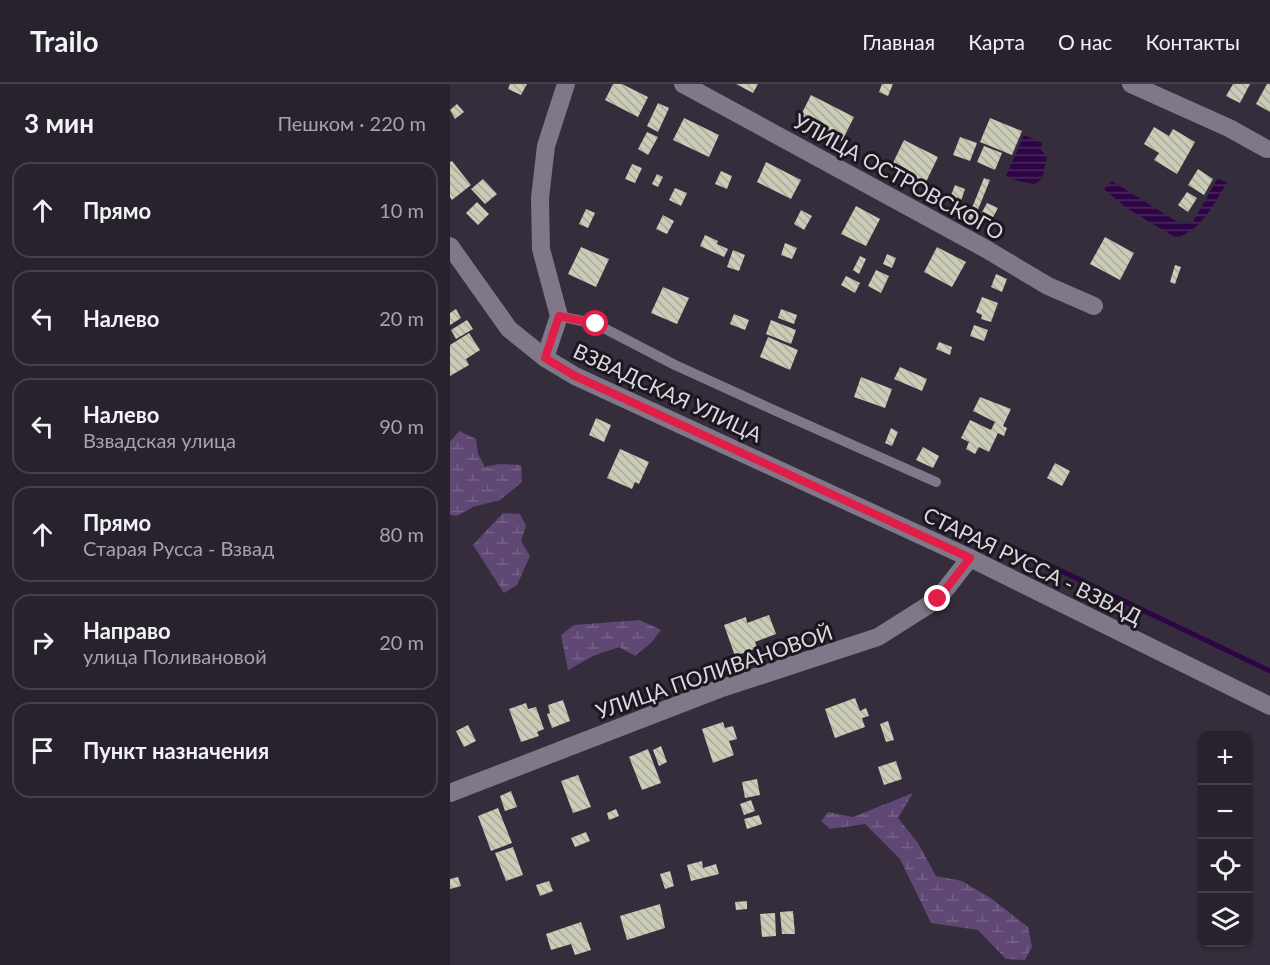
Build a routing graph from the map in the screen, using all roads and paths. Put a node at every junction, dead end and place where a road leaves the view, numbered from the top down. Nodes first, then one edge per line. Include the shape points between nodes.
1 (566, 84) edge
2 (683, 84) edge
3 (1131, 84) edge
4 (1267, 148) dead end
5 (450, 246) edge
6 (1094, 306) dead end
7 (559, 316) junction
8 (545, 358) junction
9 (776, 468) joint
10 (936, 482) dead end
11 (970, 558) junction
12 (1270, 705) edge
13 (450, 793) edge

1 - 7 street via 546,146 540,198 542,249
2 - 6 street, УЛИЦА ОСТРОВСКОГО via 1048,286
3 - 4 street
5 - 8 street, ВЗВАДСКАЯ УЛИЦА via 509,329
7 - 8 street
7 - 10 lane via 596,324 725,388
8 - 9 street, ВЗВАДСКАЯ УЛИЦА via 575,376
9 - 11 street, СТАРАЯ РУССА - ВЗВАД
11 - 12 street, СТАРАЯ РУССА - ВЗВАД
11 - 13 street, УЛИЦА ПОЛИВАНОВОЙ via 938,599 878,637 719,689

